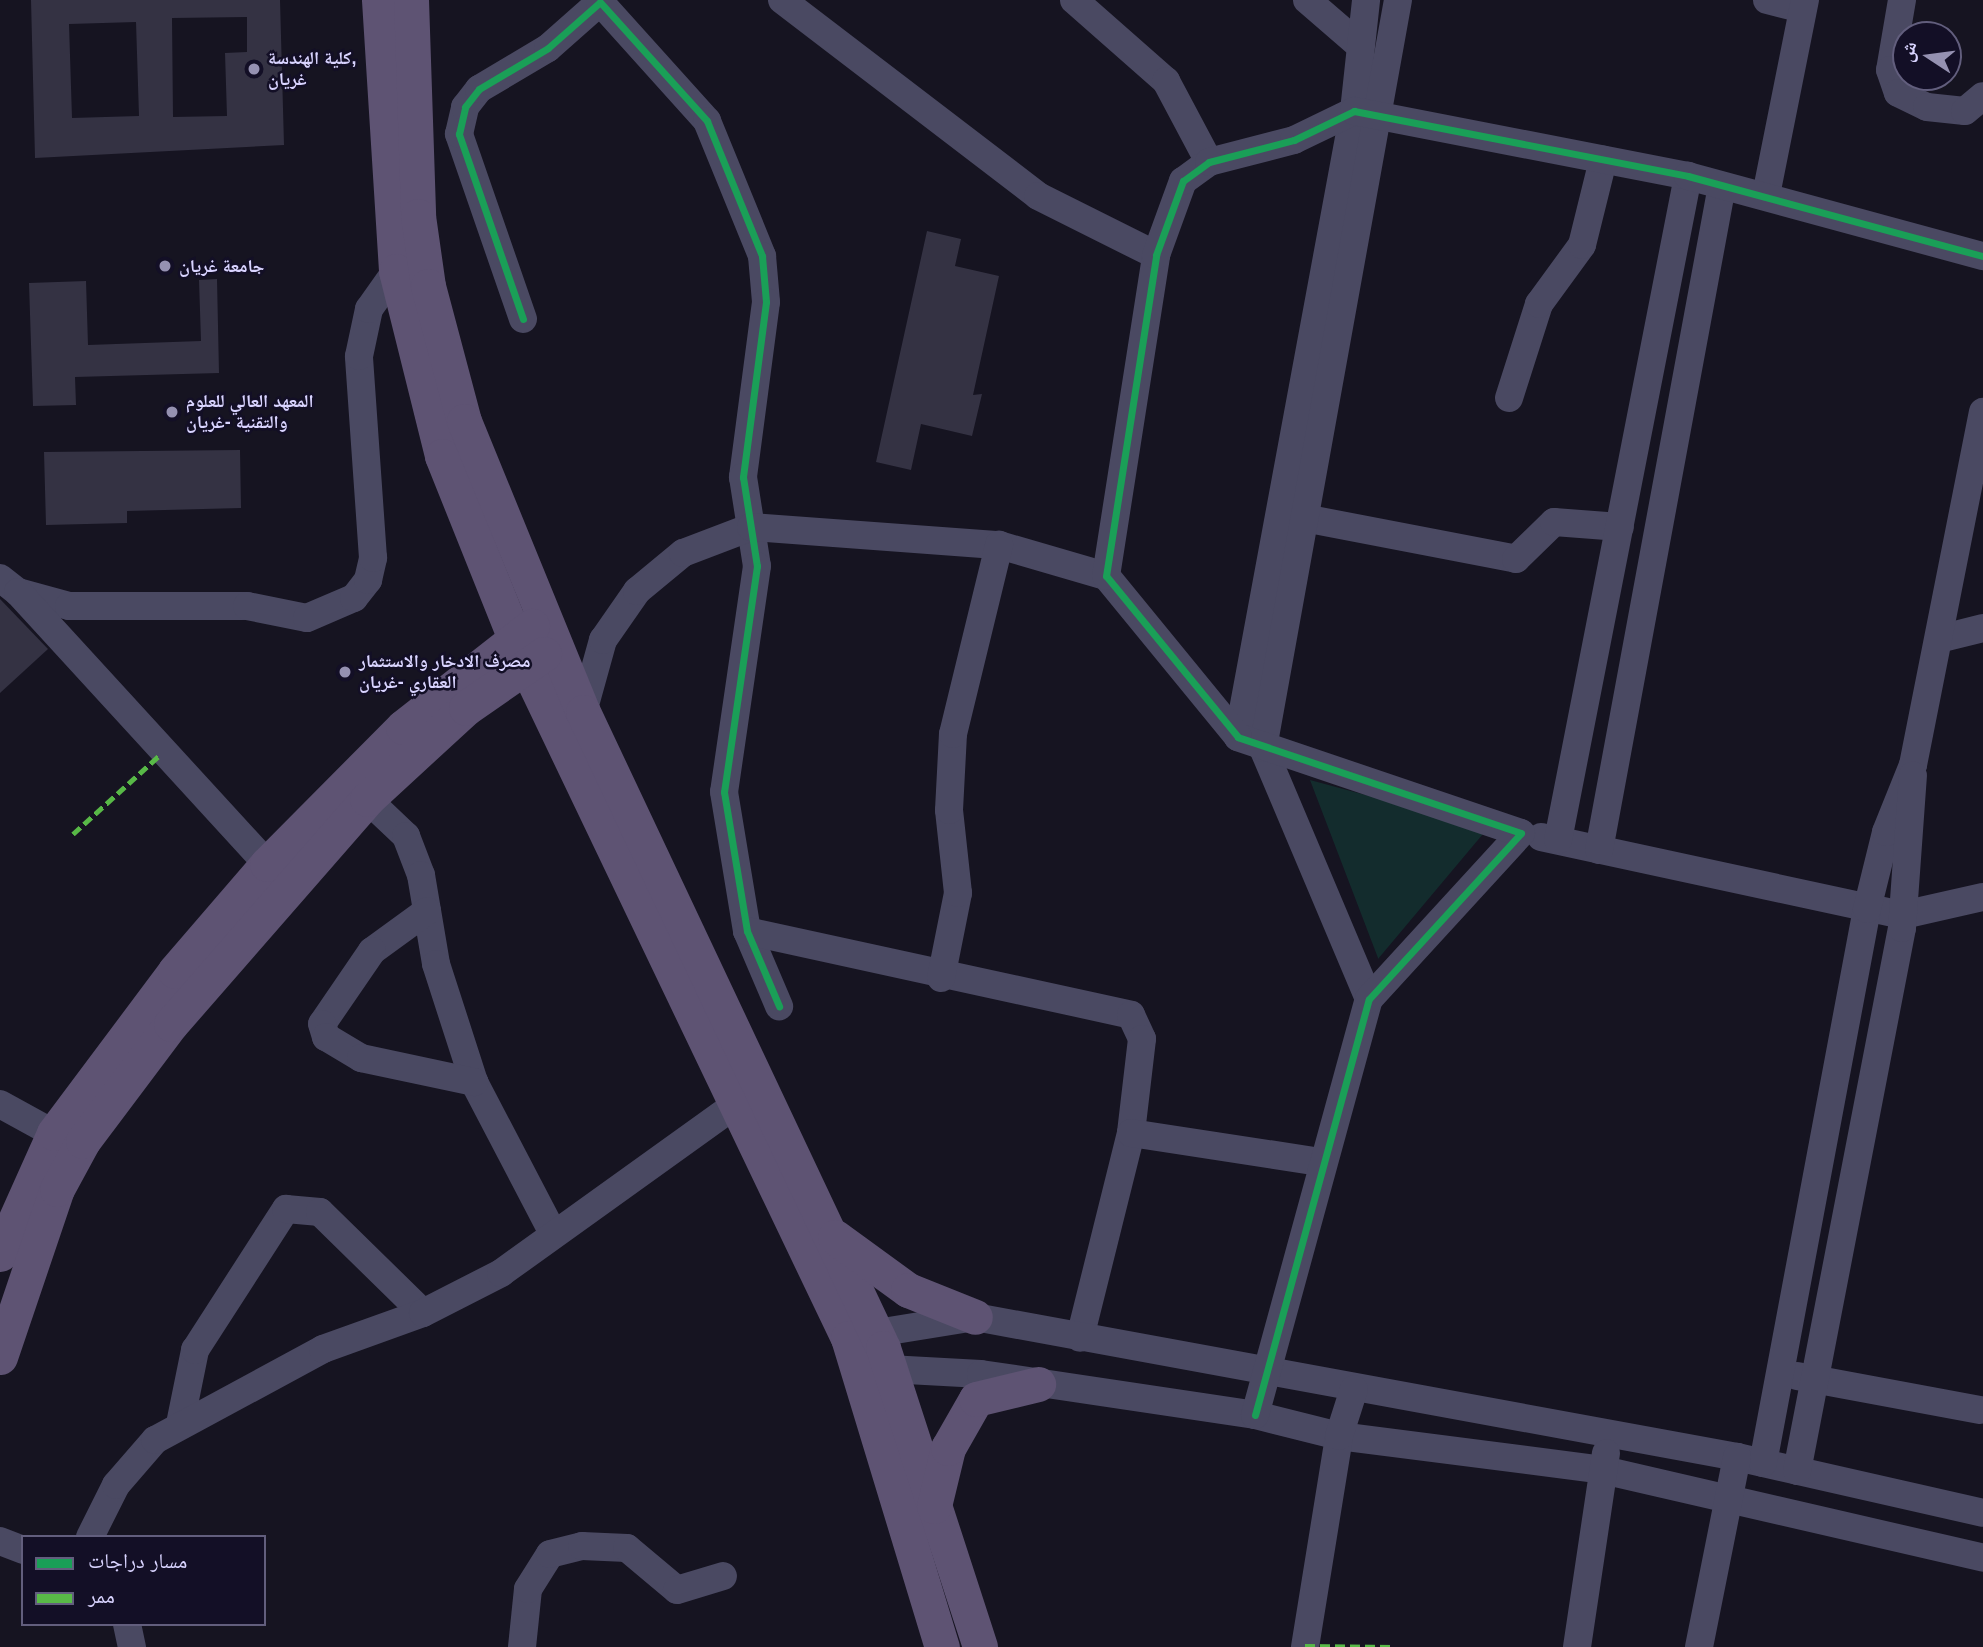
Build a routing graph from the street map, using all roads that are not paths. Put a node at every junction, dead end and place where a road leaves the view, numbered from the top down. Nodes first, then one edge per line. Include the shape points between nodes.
1 (379, 0) edge
2 (411, 0) edge
3 (782, 0) edge
4 (1074, 0) edge
5 (1307, 0) edge
6 (1366, 0) edge
7 (1398, 0) edge
8 (1767, 0) edge
9 (1902, 0) edge
10 (600, 1) edge
11 (1804, 4) edge
12 (1357, 43) junction
13 (1983, 96) edge
14 (1365, 114) junction
15 (1603, 160) junction
16 (1209, 162) junction
17 (1688, 176) junction
18 (1722, 186) junction
19 (1766, 195) junction
20 (1156, 255) junction
21 (1983, 256) edge
22 (396, 271) junction
23 (523, 319) dead end
24 (1509, 398) dead end
25 (1983, 412) edge
26 (1304, 518) junction
27 (751, 527) junction
28 (1620, 527) junction
29 (999, 545) junction
30 (1106, 576) junction
31 (9, 585) edge
32 (1983, 628) edge
33 (551, 633) junction
34 (1939, 639) junction
35 (519, 650) junction
36 (583, 712) junction
37 (1250, 743) junction
38 (1913, 765) junction
39 (368, 799) junction
40 (1521, 833) junction
41 (1558, 840) junction
42 (1599, 850) junction
43 (267, 864) junction
44 (1983, 897) edge
45 (1867, 909) junction
46 (426, 911) junction
47 (1903, 915) junction
48 (747, 931) junction
49 (941, 978) junction
50 (1369, 999) junction
51 (779, 1006) dead end
52 (474, 1082) junction
53 (739, 1102) junction
54 (0, 1104) edge
55 (1131, 1133) junction
56 (67, 1140) junction
57 (1321, 1163) junction
58 (553, 1233) junction
59 (835, 1237) junction
60 (0, 1254) edge
61 (423, 1313) junction
62 (975, 1317) junction
63 (1080, 1338) junction
64 (867, 1351) junction
65 (0, 1357) edge
66 (1779, 1371) junction
67 (1266, 1372) junction
68 (1816, 1380) junction
69 (1038, 1384) junction
70 (1354, 1389) junction
71 (1982, 1403) edge
72 (1255, 1415) junction
73 (180, 1424) junction
74 (1339, 1436) junction
75 (1610, 1436) junction
76 (1750, 1460) junction
77 (1603, 1470) junction
78 (1797, 1472) junction
79 (1726, 1498) junction
80 (934, 1506) junction
81 (1983, 1513) edge
82 (91, 1535) edge
83 (0, 1541) edge
84 (21, 1549) edge
85 (1983, 1558) edge
86 (723, 1576) dead end
87 (127, 1626) edge
88 (132, 1647) edge
89 (522, 1647) edge
90 (942, 1647) edge
91 (980, 1647) edge
92 (1305, 1647) edge
93 (1577, 1647) edge
94 (1699, 1647) edge

1 - 22 main road
2 - 33 main road via 414,146 428,286 464,421
3 - 20 street via 1038,196
4 - 16 street via 1166,82
5 - 12 street
6 - 12 street
7 - 14 street
8 - 11 street
9 - 13 street via 1890,70 1898,93 1927,107 1965,111
10 - 23 street via 548,48 479,89 466,107 459,134
10 - 27 street via 707,121 761,256 766,302 743,477
11 - 19 street
12 - 14 street
14 - 15 street
14 - 16 street via 1294,140
14 - 26 street
14 - 37 street
15 - 17 street
15 - 24 street via 1582,245 1539,304
16 - 20 street via 1183,181
17 - 18 street
17 - 28 street
18 - 19 street
18 - 42 street
19 - 21 street
20 - 30 street
22 - 31 street via 369,309 359,356 373,558 354,598 307,618 247,606 69,606
22 - 35 main road via 442,456
25 - 34 street
26 - 28 street via 1516,559 1554,522
26 - 37 street
27 - 29 street
27 - 36 street via 683,553 637,591 603,640
27 - 48 street via 754,594 724,792
28 - 41 street
29 - 30 street
29 - 49 street via 953,734 949,810 958,893
30 - 37 street
31 - 43 street
32 - 34 street
33 - 35 main road
33 - 36 main road
34 - 38 street
35 - 39 main road
35 - 43 main road via 403,727
35 - 53 main road
36 - 59 main road
37 - 40 street
37 - 50 street
38 - 45 street via 1886,832
38 - 47 street
39 - 46 street via 406,836
39 - 56 main road
40 - 41 street
40 - 50 street
41 - 42 street
42 - 45 street
43 - 56 main road via 175,971
44 - 47 street
45 - 47 street
45 - 66 street
46 - 52 street via 436,964
46 - 52 street via 372,951 326,1010 322,1024 326,1037 360,1058
47 - 68 street
48 - 49 street
48 - 51 street
49 - 55 street via 1130,1015 1142,1040
50 - 57 street
52 - 58 street
53 - 58 street
53 - 64 main road
54 - 56 street
55 - 57 street
55 - 63 street
56 - 60 main road
56 - 65 main road
57 - 67 street
58 - 61 street via 501,1273
59 - 62 main road via 908,1290
59 - 64 main road
61 - 73 street via 323,1349
61 - 73 street via 320,1212 286,1209 195,1350
62 - 63 street
62 - 64 street
63 - 67 street
64 - 69 street
64 - 80 main road
64 - 90 main road
66 - 68 street
66 - 76 street
67 - 70 street
67 - 72 street
68 - 71 street
68 - 78 street
69 - 72 street
69 - 80 main road via 975,1399 948,1448
70 - 74 street
70 - 75 street
72 - 74 street
73 - 82 street via 136,1456
74 - 77 street
74 - 92 street
75 - 76 street
75 - 77 street
76 - 78 street
76 - 79 street
77 - 79 street
77 - 93 street
78 - 81 street
79 - 85 street
79 - 94 street
80 - 91 main road
83 - 84 street
86 - 89 street via 677,1590 628,1548 582,1546 550,1554 528,1589
87 - 88 street

